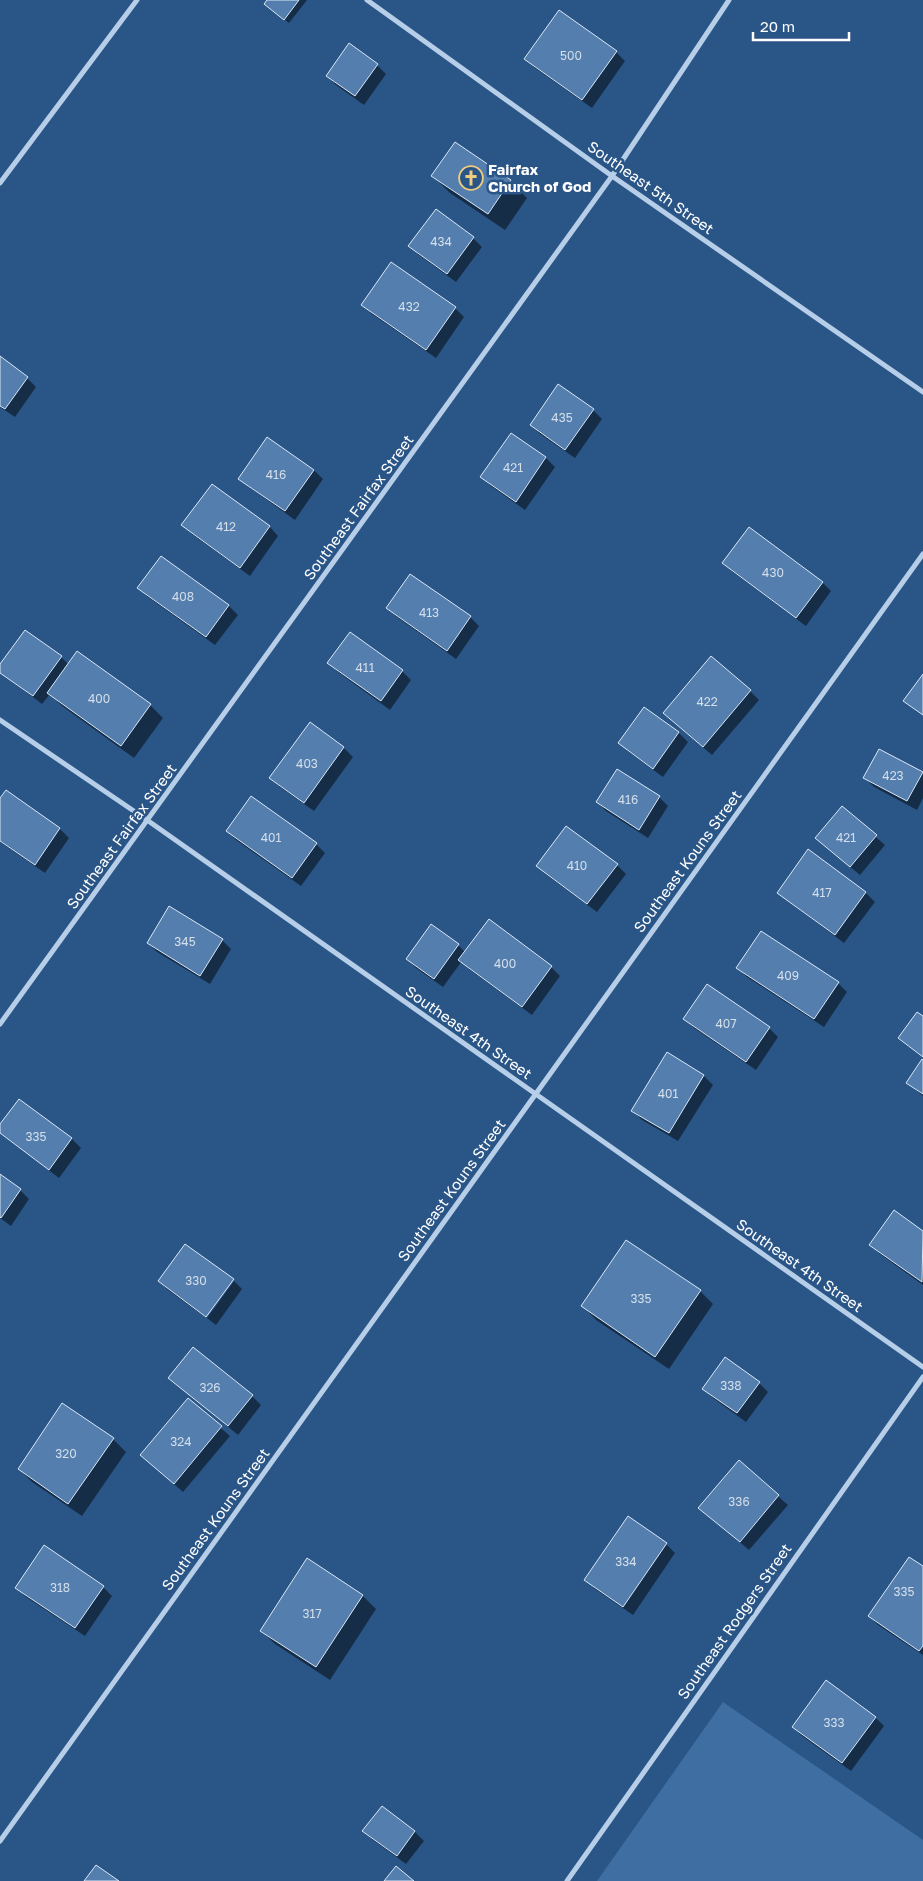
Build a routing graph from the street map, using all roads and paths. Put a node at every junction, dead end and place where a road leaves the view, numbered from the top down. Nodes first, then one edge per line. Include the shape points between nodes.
1 (137, 0) edge
2 (366, 0) edge
3 (728, 0) edge
4 (612, 176) junction
5 (0, 183) edge
6 (923, 392) edge
7 (923, 554) edge
8 (0, 720) edge
9 (147, 820) junction
10 (0, 1024) edge
11 (536, 1094) junction
12 (923, 1367) edge
13 (923, 1377) edge
14 (0, 1841) edge
15 (566, 1881) edge

1 - 5 street
2 - 4 street, Southeast 5th Street
3 - 4 street, Southeast Fairfax Street
4 - 6 street, Southeast 5th Street
4 - 9 street, Southeast Fairfax Street
7 - 11 street, Southeast Kouns Street
8 - 9 street, Southeast 4th Street
9 - 10 street, Southeast Fairfax Street
9 - 11 street, Southeast 4th Street
11 - 12 street, Southeast 4th Street
11 - 14 street, Southeast Kouns Street
13 - 15 street, Southeast Rodgers Street

